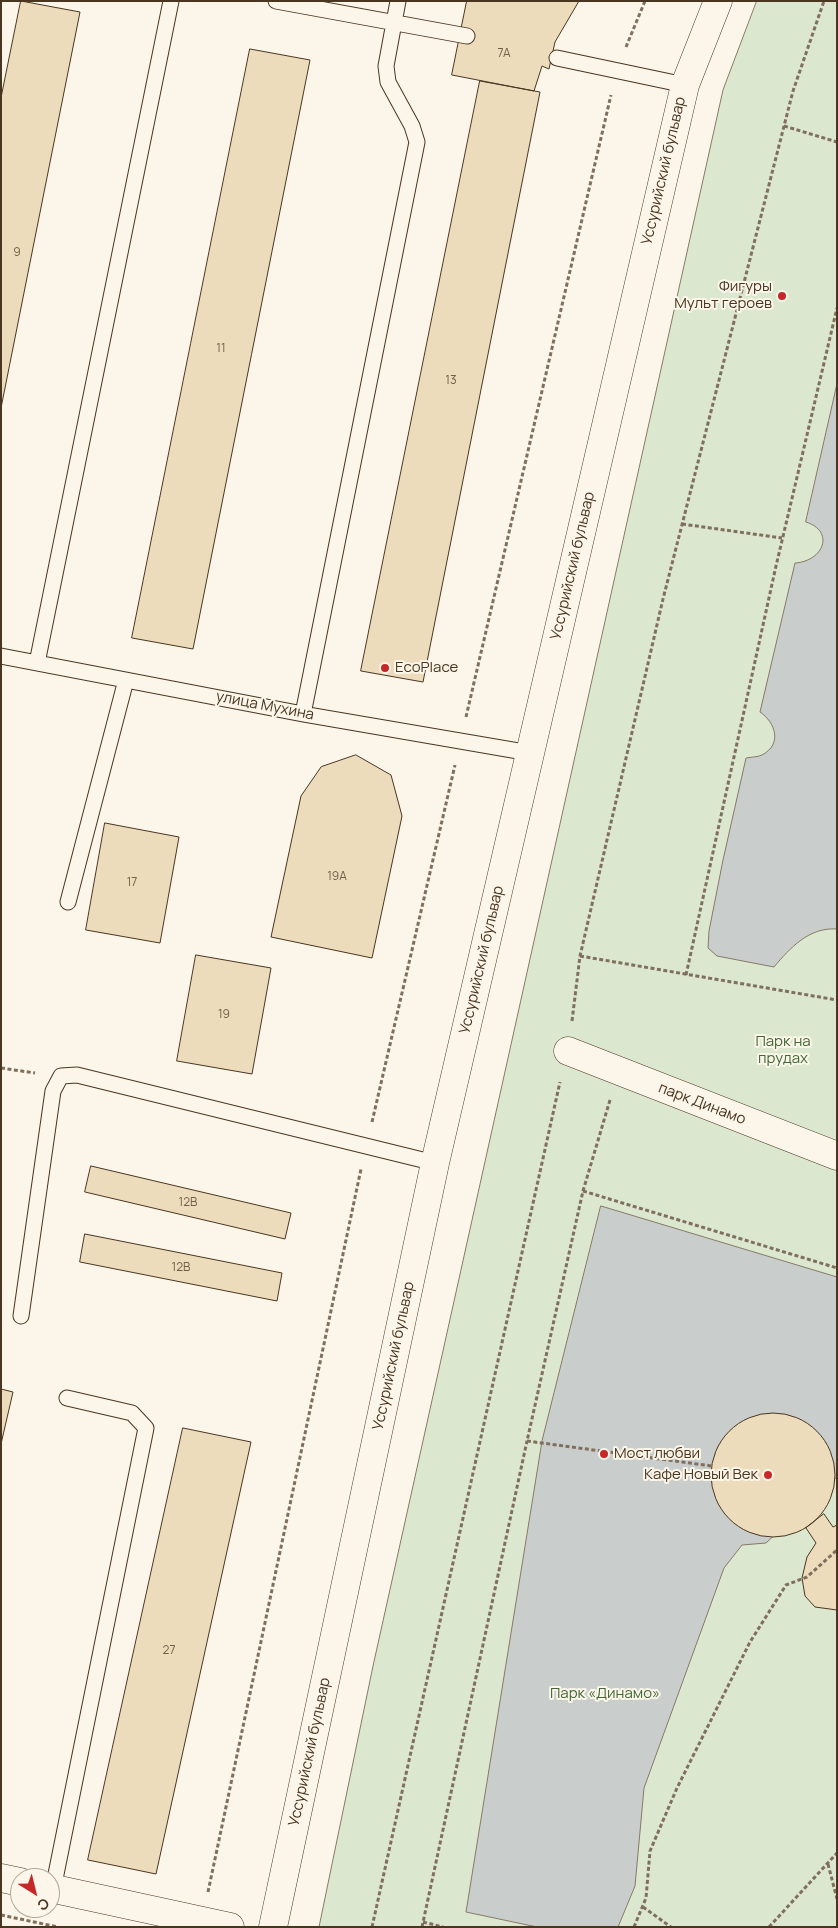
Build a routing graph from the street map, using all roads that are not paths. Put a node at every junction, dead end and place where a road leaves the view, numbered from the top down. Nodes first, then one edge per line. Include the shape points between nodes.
1 (171, 1) edge
2 (276, 1) edge
3 (398, 1) edge
4 (718, 1) edge
5 (347, 8) edge
6 (393, 23) junction
7 (467, 36) dead end
8 (557, 58) dead end
9 (684, 85) junction
10 (1, 656) edge
11 (37, 663) junction
12 (126, 680) junction
13 (303, 714) junction
14 (530, 753) junction
15 (68, 902) dead end
16 (568, 1051) road end
17 (837, 1156) edge
18 (435, 1163) junction
19 (21, 1316) dead end
20 (67, 1398) dead end
21 (55, 1868) edge
22 (60, 1890) edge
23 (230, 1927) edge
24 (272, 1927) edge

1 - 11 lane
2 - 5 lane
3 - 6 lane
4 - 9 street, Уссурийский бульвар
5 - 6 lane
6 - 7 lane
6 - 13 lane via 386,66 388,82 417,142
8 - 9 lane
9 - 14 street, Уссурийский бульвар
10 - 11 lane, улица Мухина
11 - 12 lane, улица Мухина
12 - 13 lane, улица Мухина
12 - 15 lane
13 - 14 lane, улица Мухина
14 - 18 street, Уссурийский бульвар
16 - 17 street, парк Динамо
18 - 19 lane via 77,1075 61,1076 53,1091
18 - 24 street, Уссурийский бульвар
20 - 21 lane via 132,1413 146,1428
22 - 23 street

